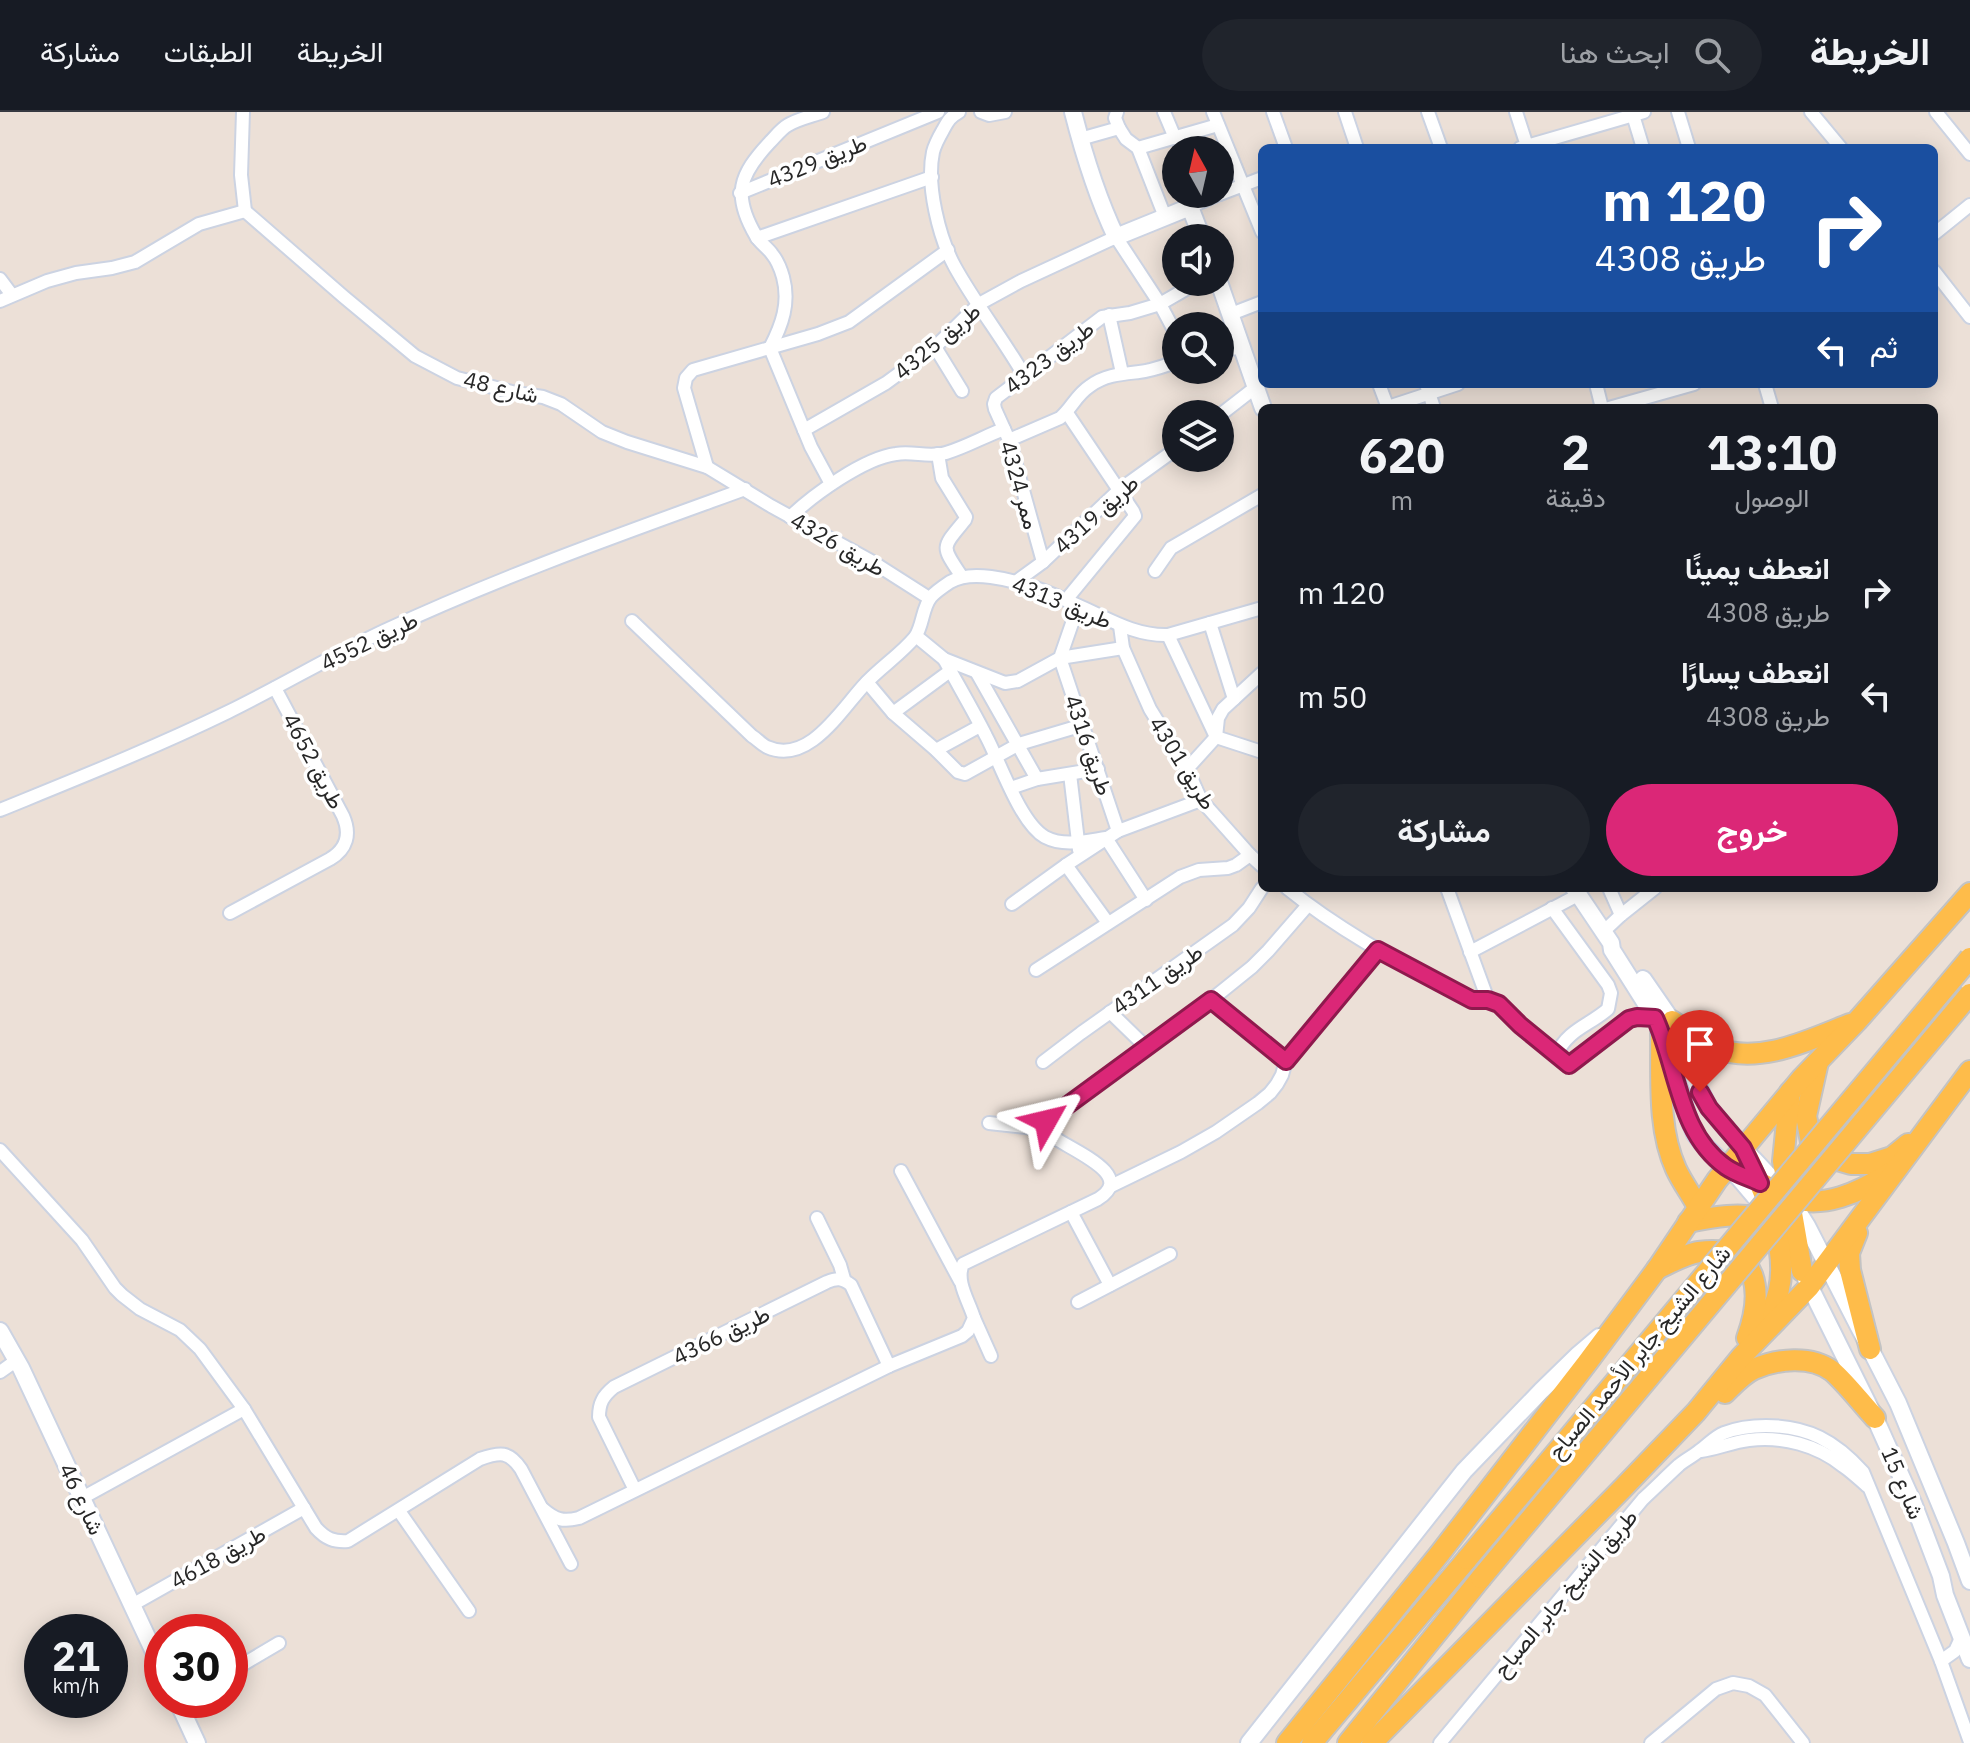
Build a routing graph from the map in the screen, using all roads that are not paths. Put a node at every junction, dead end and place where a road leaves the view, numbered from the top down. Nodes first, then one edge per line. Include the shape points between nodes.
1 (243, 112) edge
2 (823, 112) edge
3 (938, 112) edge
4 (958, 112) edge
5 (981, 112) edge
6 (1005, 112) edge
7 (1073, 112) edge
8 (1117, 112) edge
9 (1164, 112) edge
10 (1213, 112) edge
11 (1273, 112) edge
12 (1345, 112) edge
13 (1428, 112) edge
14 (1516, 112) edge
15 (1678, 112) edge
16 (1811, 112) edge
17 (1936, 112) edge
18 (1638, 114) edge
19 (1218, 125) junction
20 (1119, 128) junction
21 (1174, 136) edge
22 (1182, 136) edge
23 (1080, 139) junction
24 (1162, 142) edge
25 (1559, 142) edge
26 (1285, 144) edge
27 (1353, 144) edge
28 (1440, 144) edge
29 (1522, 144) edge
30 (1642, 144) edge
31 (1688, 144) edge
32 (1838, 144) edge
33 (1138, 148) junction
34 (1970, 154) edge
35 (932, 177) junction
36 (1258, 179) edge
37 (1242, 184) junction
38 (1234, 188) edge
39 (740, 193) junction
40 (1970, 205) edge
41 (1188, 208) edge
42 (245, 211) junction
43 (1165, 217) junction
44 (1258, 222) edge
45 (1938, 231) edge
46 (1116, 237) junction
47 (757, 238) junction
48 (948, 250) junction
49 (1938, 276) edge
50 (0, 279) edge
51 (1174, 296) edge
52 (6, 298) edge
53 (979, 304) junction
54 (1160, 304) junction
55 (1258, 304) edge
56 (1164, 312) edge
57 (1234, 313) edge
58 (1109, 315) junction
59 (1970, 317) edge
60 (1234, 323) edge
61 (935, 347) junction
62 (1242, 347) junction
63 (770, 348) junction
64 (1234, 348) edge
65 (1162, 366) edge
66 (1122, 373) junction
67 (1025, 377) junction
68 (1256, 387) junction
69 (1427, 388) edge
70 (1680, 388) edge
71 (962, 391) dead end
72 (1234, 404) edge
73 (1262, 404) edge
74 (1396, 404) edge
75 (1623, 404) edge
76 (995, 409) joint
77 (1067, 413) junction
78 (804, 430) junction
79 (1006, 434) junction
80 (938, 454) junction
81 (1162, 459) edge
82 (707, 467) junction
83 (831, 484) junction
84 (745, 489) junction
85 (1119, 490) junction
86 (1258, 497) edge
87 (790, 517) junction
88 (1043, 562) junction
89 (1155, 571) dead end
90 (962, 577) junction
91 (1017, 581) junction
92 (929, 598) junction
93 (1072, 603) junction
94 (1258, 609) edge
95 (632, 621) dead end
96 (1210, 623) junction
97 (1120, 626) junction
98 (1168, 635) junction
99 (916, 636) junction
100 (1123, 648) junction
101 (1060, 658) junction
102 (947, 665) junction
103 (977, 673) junction
104 (1258, 677) edge
105 (867, 682) junction
106 (275, 688) junction
107 (1234, 699) junction
108 (893, 713) junction
109 (1083, 725) junction
110 (980, 726) junction
111 (1216, 737) junction
112 (1019, 744) junction
113 (936, 750) junction
114 (1256, 750) edge
115 (996, 756) junction
116 (1098, 769) junction
117 (1187, 769) junction
118 (1070, 774) junction
119 (1037, 779) junction
120 (1011, 788) junction
121 (1201, 800) junction
122 (0, 810) edge
123 (1118, 831) junction
124 (1106, 838) junction
125 (1079, 849) junction
126 (1250, 855) junction
127 (1258, 862) edge
128 (1066, 865) junction
129 (1259, 892) edge
130 (1292, 892) edge
131 (1448, 892) edge
132 (1575, 892) edge
133 (1577, 892) edge
134 (1611, 892) edge
135 (1650, 892) edge
136 (1970, 893) edge
137 (1146, 900) junction
138 (1012, 904) dead end
139 (1308, 905) junction
140 (1552, 908) junction
141 (230, 913) dead end
142 (1621, 915) junction
143 (1108, 923) junction
144 (1607, 938) junction
145 (1378, 950) junction
146 (1470, 952) junction
147 (1970, 958) edge
148 (1036, 970) dead end
149 (1970, 994) edge
150 (1211, 1000) junction
151 (1488, 1000) junction
152 (1110, 1012) junction
153 (1857, 1021) junction
154 (1663, 1024) junction
155 (1146, 1047) junction
156 (1557, 1054) junction
157 (1286, 1061) junction
158 (1043, 1062) dead end
159 (1818, 1062) junction
160 (1970, 1071) edge
161 (1790, 1092) junction
162 (989, 1123) dead end
163 (1043, 1129) junction
164 (1924, 1132) junction
165 (1743, 1148) junction
166 (0, 1150) edge
167 (1727, 1168) junction
168 (1896, 1169) junction
169 (901, 1171) dead end
170 (1760, 1183) junction
171 (1111, 1186) junction
172 (1789, 1197) junction
173 (1877, 1198) junction
174 (1071, 1212) junction
175 (1693, 1214) junction
176 (817, 1218) dead end
177 (1791, 1222) junction
178 (1170, 1254) dead end
179 (1827, 1264) junction
180 (1657, 1269) junction
181 (844, 1279) junction
182 (1806, 1279) junction
183 (960, 1281) junction
184 (1110, 1285) junction
185 (1078, 1302) dead end
186 (974, 1318) junction
187 (1613, 1326) junction
188 (0, 1331) edge
189 (1870, 1349) junction
190 (991, 1356) dead end
191 (1741, 1357) junction
192 (17, 1360) junction
193 (889, 1366) junction
194 (0, 1372) edge
195 (244, 1409) junction
196 (1875, 1418) junction
197 (1623, 1488) junction
198 (635, 1490) junction
199 (82, 1498) junction
200 (304, 1508) junction
201 (543, 1509) junction
202 (399, 1511) junction
203 (1956, 1543) junction
204 (1970, 1561) edge
205 (571, 1564) dead end
206 (1970, 1581) edge
207 (132, 1605) junction
208 (469, 1611) dead end
209 (144, 1631) edge
210 (1966, 1638) edge
211 (279, 1643) dead end
212 (1970, 1660) edge
213 (248, 1661) edge
214 (1941, 1661) junction
215 (187, 1718) edge
216 (1970, 1742) edge
217 (197, 1743) edge
218 (1249, 1743) edge
219 (1287, 1743) edge
220 (1312, 1743) edge
221 (1348, 1743) edge
222 (1372, 1743) edge
223 (1440, 1743) edge
224 (1651, 1743) edge
225 (1803, 1743) edge

1 - 42 street
2 - 39 street via 786,125 746,171
3 - 39 street, طريق 4329
4 - 35 street via 938,138
5 - 6 street
7 - 23 street
8 - 20 street
9 - 21 street
10 - 19 street
11 - 26 street
12 - 27 street
13 - 28 street
14 - 29 street
15 - 31 street
16 - 32 street
17 - 34 street
18 - 25 street
18 - 30 street
19 - 22 street
19 - 37 street
20 - 23 street
20 - 33 street
23 - 46 street
24 - 33 street
33 - 43 street
35 - 47 street
35 - 48 street
36 - 37 street
37 - 38 street
37 - 44 street
39 - 47 street
40 - 45 street
41 - 43 street
42 - 52 street via 199,224 135,262 47,281
42 - 82 street, شارع 48 via 415,356 457,378 543,397 602,432
43 - 46 street
46 - 53 street, طريق 4325
46 - 54 street
47 - 63 street via 773,255 785,292 786,308
48 - 53 street
48 - 63 street via 849,322
49 - 59 street
50 - 52 street
51 - 54 street, طريق 4323
53 - 61 street, طريق 4325
53 - 67 street
54 - 56 street
54 - 58 street, طريق 4323
55 - 57 street
58 - 66 street
58 - 67 street, طريق 4323
60 - 62 street
61 - 71 street
61 - 78 street, طريق 4325 via 886,383
62 - 64 street
62 - 68 street
63 - 78 street
63 - 82 street via 703,366 686,378 686,397
65 - 66 street
66 - 77 street via 1088,387
67 - 76 street, طريق 4323 via 996,398
68 - 72 street
68 - 73 street
69 - 74 street
70 - 75 street
76 - 79 street, ممر 4324
77 - 79 street via 1036,430
77 - 85 street
78 - 83 street
79 - 80 street
79 - 88 street, ممر 4324
80 - 83 street via 885,456
80 - 90 street via 942,478 966,517 945,547
81 - 85 street, طريق 4319
82 - 84 street, شارع 48
83 - 87 street
84 - 87 street, طريق 4326
84 - 106 street, طريق 4552 via 520,572 383,632
85 - 88 street, طريق 4319
85 - 93 street via 1135,516
86 - 89 street via 1171,548
87 - 92 street, طريق 4326
88 - 91 street, طريق 4319
90 - 91 street, طريق 4313
90 - 92 street
91 - 93 street, طريق 4313
92 - 99 street
93 - 97 street, طريق 4313
93 - 101 street
94 - 96 street, طريق 4313
95 - 105 street via 765,746 781,751 812,741
96 - 98 street, طريق 4313
96 - 107 street
97 - 98 street, طريق 4313
97 - 100 street, طريق 4301
98 - 111 street
99 - 102 street
99 - 105 street
100 - 101 street
100 - 117 street, طريق 4301 via 1150,709
101 - 103 street via 1018,681 1005,683
101 - 109 street, طريق 4316
102 - 103 street
102 - 108 street
102 - 110 street
103 - 112 street
104 - 107 street
105 - 108 street
106 - 122 street, طريق 4552 via 150,748
106 - 141 street, طريق 4652 via 343,816 347,841 337,855
107 - 111 street via 1218,718
108 - 113 street
109 - 112 street
109 - 116 street, طريق 4316
110 - 113 street
110 - 115 street
111 - 114 street
111 - 117 street
112 - 115 street
112 - 119 street
113 - 115 street via 965,774
115 - 120 street
116 - 118 street
116 - 123 street, طريق 4316
117 - 121 street, طريق 4301
118 - 119 street
118 - 125 street
119 - 120 street
120 - 125 street via 1035,829
121 - 123 street
121 - 126 street, طريق 4301
123 - 124 street
124 - 125 street
124 - 137 street
125 - 128 street
126 - 127 street, طريق 4301
126 - 137 street via 1228,868 1189,873
128 - 138 street
128 - 143 street
129 - 152 street, طريق 4311 via 1233,925
130 - 139 street
131 - 146 street
132 - 140 street
133 - 144 street
134 - 142 street
135 - 142 street
136 - 153 main road, شارع الشيخ جابر الأحمد الصباح
137 - 143 street
139 - 145 street
139 - 150 street via 1260,959
140 - 146 street
140 - 156 street via 1611,993 1608,1009 1571,1033
142 - 144 street
143 - 148 street
144 - 154 street via 1620,946
145 - 151 street via 1464,997
145 - 157 street
146 - 151 street
147 - 220 main road, bridge
149 - 221 main road, شارع الشيخ جابر الأحمد الصباح, bridge
150 - 155 street
150 - 157 street
151 - 156 street
152 - 155 street
152 - 158 street, طريق 4311
153 - 154 main road via 1781,1049 1749,1054 1718,1049
153 - 159 main road, شارع الشيخ جابر الأحمد الصباح
154 - 156 street via 1629,1019 1569,1065
154 - 165 street via 1709,1108
154 - 167 street, شارع 15 via 1692,1127
154 - 175 main road via 1663,1117
155 - 163 street via 1046,1121
157 - 171 street via 1277,1084 1258,1103 1181,1152
159 - 161 main road, شارع الشيخ جابر الأحمد الصباح
159 - 164 main road via 1806,1116 1811,1142 1827,1157 1870,1164 1892,1157
160 - 164 main road
161 - 165 main road, شارع الشيخ جابر الأحمد الصباح
161 - 172 main road via 1783,1161
162 - 163 street
163 - 171 street via 1103,1167
164 - 168 main road
165 - 167 main road, شارع الشيخ جابر الأحمد الصباح
165 - 170 main road
165 - 172 street
166 - 195 street via 82,1240 115,1288 140,1309 180,1330
167 - 170 main road
167 - 175 main road, شارع الشيخ جابر الأحمد الصباح
167 - 177 street, شارع 15
168 - 172 main road via 1830,1200
168 - 173 main road
169 - 183 street
170 - 172 main road
170 - 177 main road
171 - 174 street via 1107,1194
172 - 177 main road
173 - 179 main road
173 - 189 main road via 1849,1253
174 - 183 street via 963,1264
174 - 184 street
175 - 177 main road
175 - 180 main road, شارع الشيخ جابر الأحمد الصباح
176 - 181 street
177 - 179 street, شارع 15
177 - 182 main road
177 - 191 main road via 1779,1249 1774,1308
178 - 184 street
179 - 182 main road
179 - 189 street, شارع 15
180 - 187 main road, شارع الشيخ جابر الأحمد الصباح
180 - 191 main road via 1695,1252 1716,1251 1728,1252 1748,1266 1756,1299
181 - 193 street
181 - 198 street, طريق 4366 via 835,1278 605,1395 599,1417
182 - 191 main road
182 - 196 street, شارع 15
183 - 186 street
184 - 185 street
186 - 190 street
186 - 193 street via 962,1336
187 - 218 street via 1464,1471
187 - 219 main road, شارع الشيخ جابر الأحمد الصباح
188 - 192 street, شارع 46
189 - 203 street, شارع 15
191 - 197 main road
192 - 194 street
192 - 199 street, شارع 46
193 - 198 street
195 - 199 street
195 - 200 street
196 - 197 main road via 1830,1369 1799,1360 1770,1364 1737,1380
196 - 210 street, شارع 15
197 - 222 main road
198 - 201 street via 565,1522
199 - 207 street, شارع 46
200 - 202 street via 316,1528 336,1542 348,1541
200 - 207 street, طريق 4618
201 - 202 street via 513,1458 502,1454 480,1459
201 - 205 street
202 - 208 street
203 - 204 street
203 - 206 street, شارع 15
207 - 209 street, شارع 46
210 - 212 street, شارع 15
210 - 214 street
211 - 213 street
212 - 214 street
214 - 216 street, طريق الشيخ جابر الصباح
214 - 223 street, طريق الشيخ جابر الصباح via 1863,1472 1840,1449 1804,1430 1746,1427 1710,1441 1643,1499
215 - 217 street
224 - 225 street via 1716,1689 1733,1683 1765,1695

